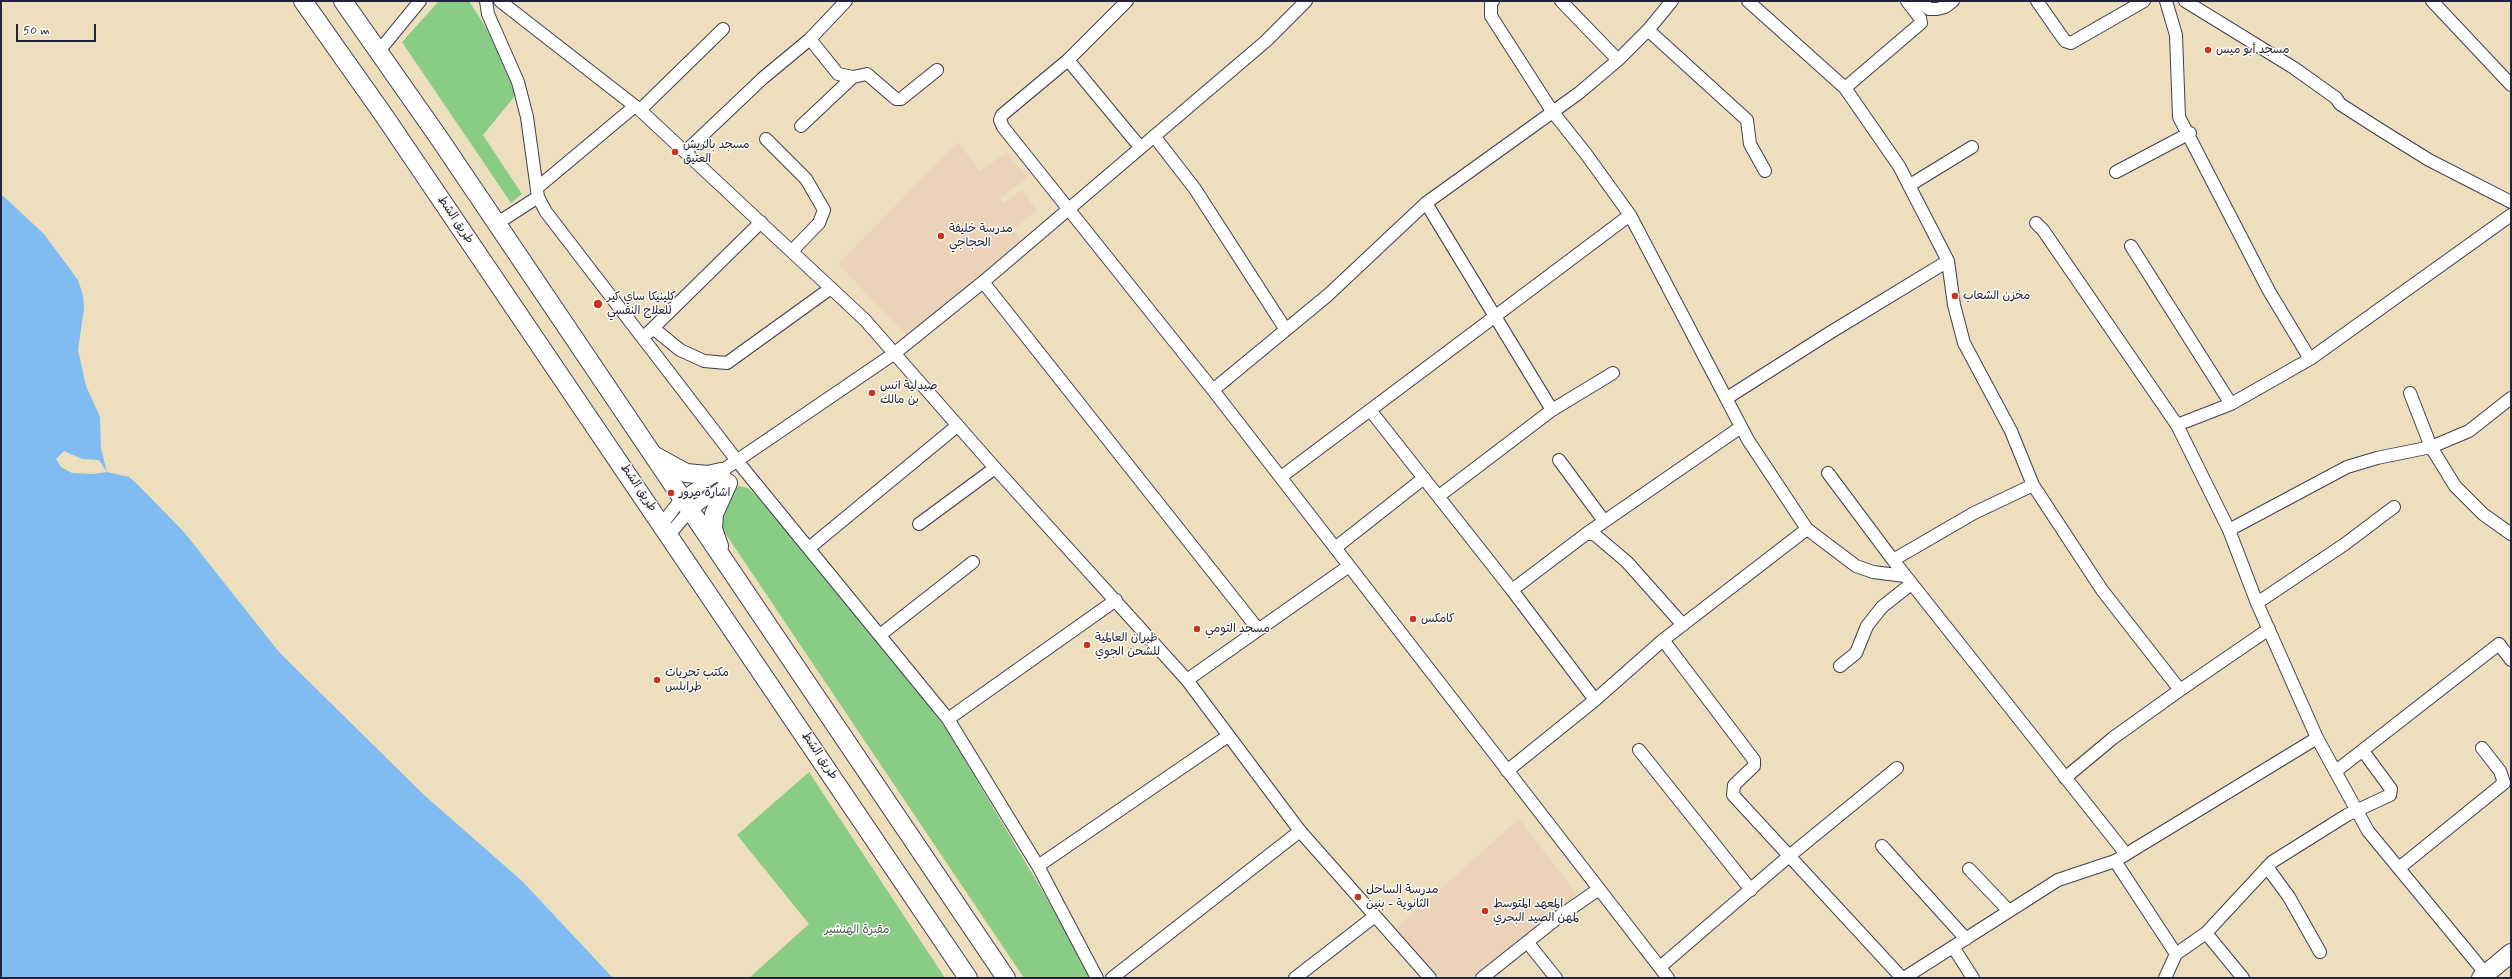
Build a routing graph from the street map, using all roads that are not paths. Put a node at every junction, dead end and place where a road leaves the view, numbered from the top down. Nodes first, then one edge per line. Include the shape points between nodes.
1 (303, 1) edge
2 (343, 1) edge
3 (420, 1) edge
4 (486, 1) edge
5 (500, 1) edge
6 (846, 1) edge
7 (1128, 1) edge
8 (1306, 1) edge
9 (1493, 1) edge
10 (1561, 1) edge
11 (1672, 1) edge
12 (1748, 1) edge
13 (1908, 1) edge
14 (1921, 1) edge
15 (1953, 1) edge
16 (2037, 1) edge
17 (2144, 1) edge
18 (2166, 1) edge
19 (2185, 1) edge
20 (2432, 1) edge
21 (723, 29) dead end
22 (1648, 30) junction
23 (810, 39) junction
24 (379, 51) junction
25 (1068, 60) junction
26 (1618, 60) junction
27 (937, 70) dead end
28 (853, 77) junction
29 (2511, 85) edge
30 (1845, 88) junction
31 (638, 108) junction
32 (1552, 112) junction
33 (801, 126) dead end
34 (2190, 133) junction
35 (1154, 136) junction
36 (766, 139) dead end
37 (1972, 147) dead end
38 (1140, 148) junction
39 (686, 152) junction
40 (1765, 171) dead end
41 (2116, 172) dead end
42 (1910, 185) junction
43 (537, 193) junction
44 (2511, 202) edge
45 (1426, 203) junction
46 (1070, 209) junction
47 (1630, 215) junction
48 (2511, 215) edge
49 (761, 222) junction
50 (496, 224) junction
51 (2036, 224) dead end
52 (2131, 246) dead end
53 (792, 251) junction
54 (1948, 261) junction
55 (983, 282) junction
56 (831, 288) junction
57 (1495, 318) junction
58 (653, 328) junction
59 (1286, 330) junction
60 (643, 338) junction
61 (895, 353) junction
62 (2310, 359) junction
63 (1613, 373) dead end
64 (1213, 390) junction
65 (2410, 393) dead end
66 (1727, 398) junction
67 (2511, 398) edge
68 (2231, 404) junction
69 (1370, 410) junction
70 (1552, 410) junction
71 (2177, 425) junction
72 (958, 426) junction
73 (1741, 427) junction
74 (2432, 447) junction
75 (651, 454) junction
76 (1559, 460) dead end
77 (995, 468) junction
78 (731, 470) junction
79 (1828, 473) dead end
80 (1281, 477) junction
81 (1424, 478) junction
82 (2033, 484) junction
83 (1439, 496) junction
84 (686, 504) junction
85 (2394, 507) dead end
86 (1604, 521) junction
87 (919, 524) dead end
88 (666, 529) junction
89 (1807, 529) junction
90 (2229, 530) junction
91 (1586, 534) junction
92 (2511, 534) edge
93 (809, 548) junction
94 (1335, 548) junction
95 (722, 556) junction
96 (1893, 560) junction
97 (972, 562) dead end
98 (1349, 566) junction
99 (1908, 580) junction
100 (1512, 590) junction
101 (1116, 600) junction
102 (2257, 603) junction
103 (1683, 625) junction
104 (1258, 629) junction
105 (2269, 629) junction
106 (880, 635) junction
107 (1663, 640) junction
108 (2511, 660) edge
109 (1840, 666) dead end
110 (1187, 680) junction
111 (2180, 690) junction
112 (1595, 700) junction
113 (948, 719) junction
114 (1228, 736) junction
115 (2317, 738) junction
116 (2482, 748) dead end
117 (1639, 750) dead end
118 (2363, 751) junction
119 (1897, 768) dead end
120 (1507, 771) junction
121 (2336, 771) junction
122 (2065, 778) junction
123 (2358, 811) junction
124 (1300, 832) junction
125 (1882, 846) dead end
126 (2126, 854) junction
127 (1788, 857) junction
128 (2115, 861) junction
129 (1038, 866) junction
130 (2267, 867) junction
131 (2399, 868) junction
132 (1969, 869) dead end
133 (1599, 889) junction
134 (1751, 890) junction
135 (2009, 911) junction
136 (1375, 916) junction
137 (2206, 933) junction
138 (1966, 939) junction
139 (1528, 943) junction
140 (1953, 947) junction
141 (2320, 952) dead end
142 (2511, 953) edge
143 (2176, 954) junction
144 (1660, 967) junction
145 (2483, 976) edge
146 (968, 978) edge
147 (1006, 978) edge
148 (1097, 978) edge
149 (1112, 978) edge
150 (1295, 978) edge
151 (1430, 978) edge
152 (1482, 978) edge
153 (1556, 978) edge
154 (1668, 978) edge
155 (1903, 978) edge
156 (1973, 978) edge
157 (2166, 978) edge
158 (2243, 978) edge

1 - 88 highway, طريق الشط
2 - 24 highway
3 - 24 street
4 - 43 street via 488,14 518,82 527,117
5 - 31 street
6 - 23 street
7 - 25 street
8 - 35 street via 1266,41
9 - 32 street via 1491,16
10 - 26 street
11 - 22 street
12 - 30 street
13 - 30 street via 1921,23
14 - 15 street via 1930,9 1937,9 1944,8
16 - 17 street via 2065,41 2071,43
18 - 34 street via 2176,35 2179,117
19 - 44 street via 2294,68 2336,98 2340,104 2378,129 2429,160
20 - 29 street
21 - 31 street
22 - 26 street
22 - 40 street via 1747,120 1750,144
23 - 28 street via 838,74
23 - 39 street via 763,78
24 - 50 highway
25 - 38 street
25 - 46 street via 1007,110 1000,120
26 - 32 street
27 - 28 street via 902,99 892,96 867,74
28 - 33 street
30 - 42 street
31 - 39 street
31 - 43 street
32 - 45 street
32 - 47 street
34 - 41 street
34 - 62 street via 2269,291
35 - 38 street
35 - 59 street via 1195,189
36 - 53 street via 806,179 824,210 819,223
37 - 42 street
38 - 46 street
39 - 49 street
42 - 54 street
43 - 50 street
43 - 60 street via 546,212
45 - 57 street
45 - 59 street via 1328,295
46 - 55 street
46 - 64 street
47 - 57 street
47 - 66 street
48 - 62 street
49 - 53 street
49 - 58 street
50 - 75 highway
51 - 71 street via 2043,230
52 - 68 street
53 - 56 street
54 - 66 street
54 - 82 street via 1954,305 1964,343 2011,431
55 - 61 street
55 - 104 street
56 - 58 street via 726,363 704,361 680,350
56 - 61 street
57 - 69 street
57 - 70 street
58 - 60 street
59 - 64 street
60 - 78 street
61 - 72 street
61 - 78 street
62 - 68 street
63 - 70 street
64 - 80 street
65 - 74 street
66 - 73 street
67 - 74 street via 2469,431
68 - 71 street
69 - 80 street
69 - 81 street
70 - 83 street
71 - 90 street
72 - 77 street
72 - 93 street
73 - 86 street
73 - 89 street
74 - 90 street via 2347,467
74 - 92 street via 2454,486 2483,514
75 - 78 highway via 686,473 708,475
75 - 84 highway
76 - 86 street
77 - 87 street
77 - 101 street
78 - 84 street
78 - 93 street
78 - 95 highway via 714,514 713,529
79 - 96 street
80 - 94 street
81 - 83 street
81 - 94 street
82 - 96 street via 1974,513
82 - 111 street via 2102,590
83 - 100 street
84 - 88 street
84 - 95 highway
85 - 102 street via 2345,544
86 - 91 street
88 - 146 highway, طريق الشط
89 - 99 street via 1856,566
89 - 103 street
90 - 102 street
91 - 100 street
91 - 103 street via 1600,537 1627,562
93 - 106 street
94 - 98 street
95 - 147 highway
96 - 99 street
97 - 106 street
98 - 104 street
98 - 120 street
99 - 109 street via 1867,626 1856,653
99 - 122 street
100 - 112 street
101 - 110 street
101 - 113 street
102 - 105 street
103 - 107 street
104 - 110 street
105 - 111 street
105 - 115 street
106 - 113 street
107 - 112 street
107 - 127 street via 1754,760 1754,766 1734,785 1733,795
108 - 118 street via 2499,644
110 - 114 street
111 - 122 street
112 - 120 street
113 - 129 street
114 - 124 street
114 - 129 street
115 - 121 street
115 - 126 street
116 - 131 street via 2500,771 2504,783
117 - 134 street
118 - 121 street
118 - 123 street via 2391,793 2388,798
119 - 127 street
120 - 133 street
121 - 123 street
122 - 126 street
123 - 130 street via 2347,815
123 - 131 street via 2368,831
124 - 136 street
124 - 149 street
125 - 138 street
126 - 128 street
127 - 134 street
127 - 155 street
128 - 135 street via 2058,880
128 - 143 street
129 - 148 street
130 - 137 street via 2255,883
130 - 141 street via 2290,897
131 - 145 street
132 - 135 street
133 - 139 street via 1560,916
133 - 144 street
134 - 144 street
135 - 138 street
136 - 150 street
136 - 151 street
137 - 143 street
137 - 158 street
138 - 140 street
139 - 152 street
139 - 153 street
140 - 155 street
140 - 156 street
142 - 145 highway
143 - 157 street
144 - 154 street

